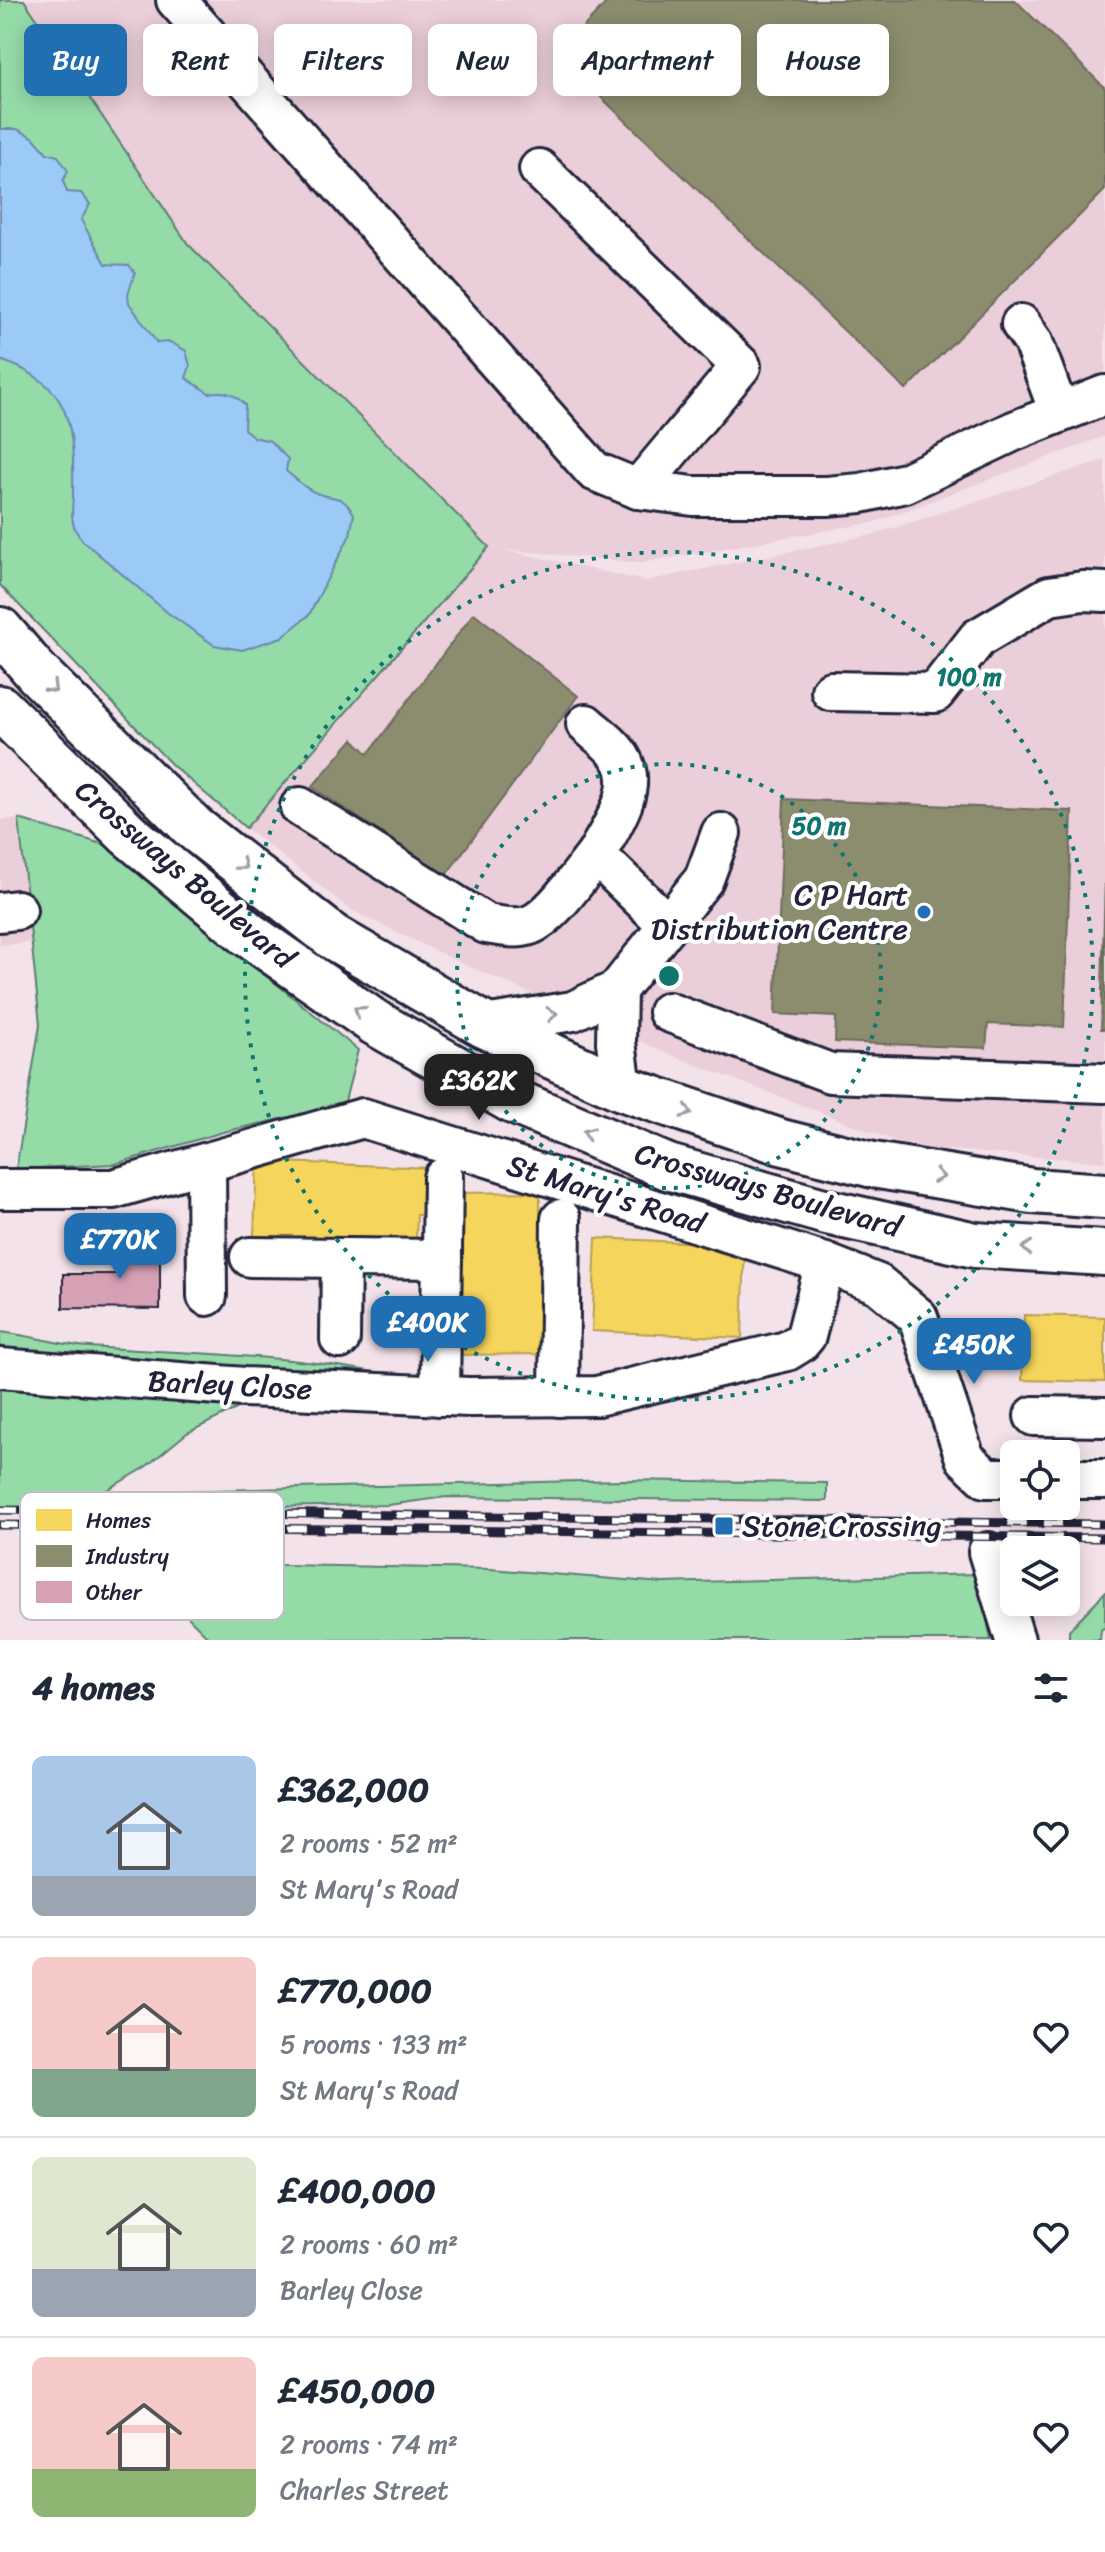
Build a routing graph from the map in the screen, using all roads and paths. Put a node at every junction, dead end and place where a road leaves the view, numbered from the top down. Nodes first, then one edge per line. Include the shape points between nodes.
1 (176, 0) edge
2 (539, 169) dead end
3 (1021, 324) dead end
4 (1105, 395) edge
5 (1059, 412) junction
6 (638, 489) junction
7 (1105, 592) edge
8 (0, 630) edge
9 (831, 691) dead end
10 (0, 708) edge
11 (586, 724) dead end
12 (300, 807) dead end
13 (721, 833) dead end
14 (596, 855) junction
15 (668, 925) junction
16 (617, 990) junction
17 (668, 1012) dead end
18 (484, 1025) junction
19 (1105, 1083) edge
20 (622, 1088) junction
21 (206, 1164) junction
22 (443, 1178) dead end
23 (0, 1189) edge
24 (1105, 1196) edge
25 (561, 1219) dead end
26 (1105, 1253) edge
27 (250, 1257) dead end
28 (341, 1258) junction
29 (442, 1259) junction
30 (825, 1263) junction
31 (207, 1296) dead end
32 (340, 1339) dead end
33 (0, 1368) edge
34 (440, 1396) junction
35 (559, 1397) junction
36 (1034, 1416) dead end
37 (1105, 1417) edge
38 (1000, 1478) edge
39 (1080, 1479) edge
40 (1105, 1479) edge
41 (988, 1552) dead end
42 (1015, 1640) edge

1 - 6 street via 594,471
2 - 6 street via 741,366
3 - 5 street
4 - 5 street
5 - 6 street via 905,483 861,493 693,496
7 - 9 street via 1049,596 978,638 935,693
8 -> 18 main road, Crossways Boulevard via 194,828 333,937
26 -> 10 main road, Crossways Boulevard via 975,1245 827,1212 668,1167 513,1101 374,1022 248,934 128,834
11 - 14 street via 622,758 628,776 624,800
12 - 14 street via 486,924 530,925 546,915
13 - 15 street via 704,879
14 - 15 street
15 - 16 street
18 -> 16 street via 573,1011
16 - 20 street
17 - 19 street via 830,1073
18 - 20 main road, Crossways Boulevard
20 -> 24 main road, Crossways Boulevard via 781,1142 873,1165 1032,1191
21 - 23 street, St Mary's Road via 113,1189
21 - 30 street, St Mary's Road via 363,1118
21 - 31 street
22 - 29 street
25 - 35 street
27 - 28 street
28 - 29 street
28 - 32 street
29 - 34 street
30 - 35 street, Barley Close via 806,1336 792,1349 597,1396
30 - 38 street, St Mary's Road via 878,1284 918,1317 965,1458 986,1478
33 - 34 street, Barley Close
34 - 35 street, Barley Close
36 - 37 street
39 - 40 street
41 - 42 street

